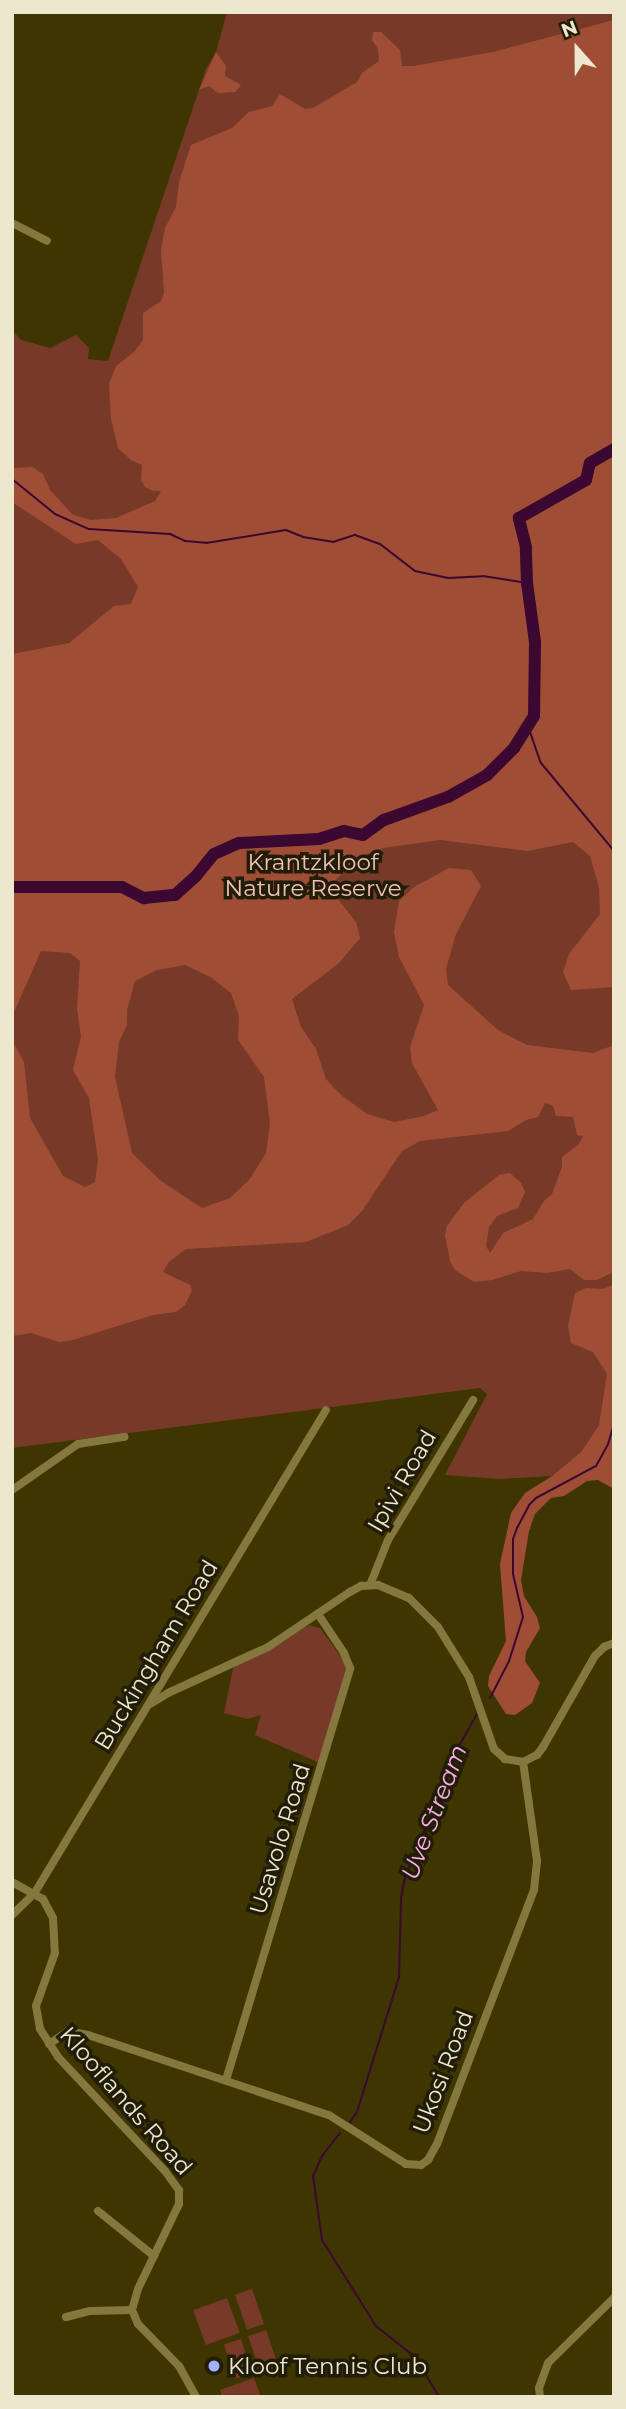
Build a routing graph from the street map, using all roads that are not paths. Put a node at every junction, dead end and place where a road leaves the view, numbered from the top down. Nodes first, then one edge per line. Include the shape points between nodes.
1 (12, 223) edge
2 (47, 241) dead end
3 (472, 1400) dead end
4 (326, 1410) dead end
5 (124, 1437) dead end
6 (12, 1490) edge
7 (370, 1585) junction
8 (318, 1614) junction
9 (614, 1643) edge
10 (167, 1678) junction
11 (171, 1691) junction
12 (150, 1704) junction
13 (523, 1762) junction
14 (12, 1882) edge
15 (34, 1894) junction
16 (12, 1915) edge
17 (48, 2043) junction
18 (226, 2080) junction
19 (98, 2210) dead end
20 (154, 2256) junction
21 (614, 2298) edge
22 (132, 2310) junction
23 (66, 2318) dead end
24 (196, 2397) edge
25 (540, 2397) edge

1 - 2 street
3 - 7 street, Ipivi Road via 388,1540
4 - 10 street, Buckingham Road
5 - 6 street via 78,1444
7 - 8 street via 350,1592
7 - 13 street via 399,1592 427,1614 469,1677 494,1749 505,1759
8 - 11 street via 268,1647
8 - 18 street, Usavolo Road via 350,1668
9 - 13 street via 595,1656 544,1747
10 - 11 street
10 - 12 street, Buckingham Road
11 - 12 street
12 - 15 street, Buckingham Road
13 - 18 street, Ukosi Road via 537,1861 534,1890 428,2160 421,2165 406,2164 329,2115
14 - 15 street
15 - 16 street, Buckingham Road
15 - 17 street, Klooflands Road via 51,1912 55,1942 54,1962 36,2006
17 - 18 street, Ukosi Road via 61,2034 78,2032
17 - 20 street, Klooflands Road via 177,2185 179,2204
19 - 20 street
20 - 22 street, Klooflands Road
21 - 25 street via 548,2363
22 - 23 street via 90,2311
22 - 24 street via 138,2324 179,2365

